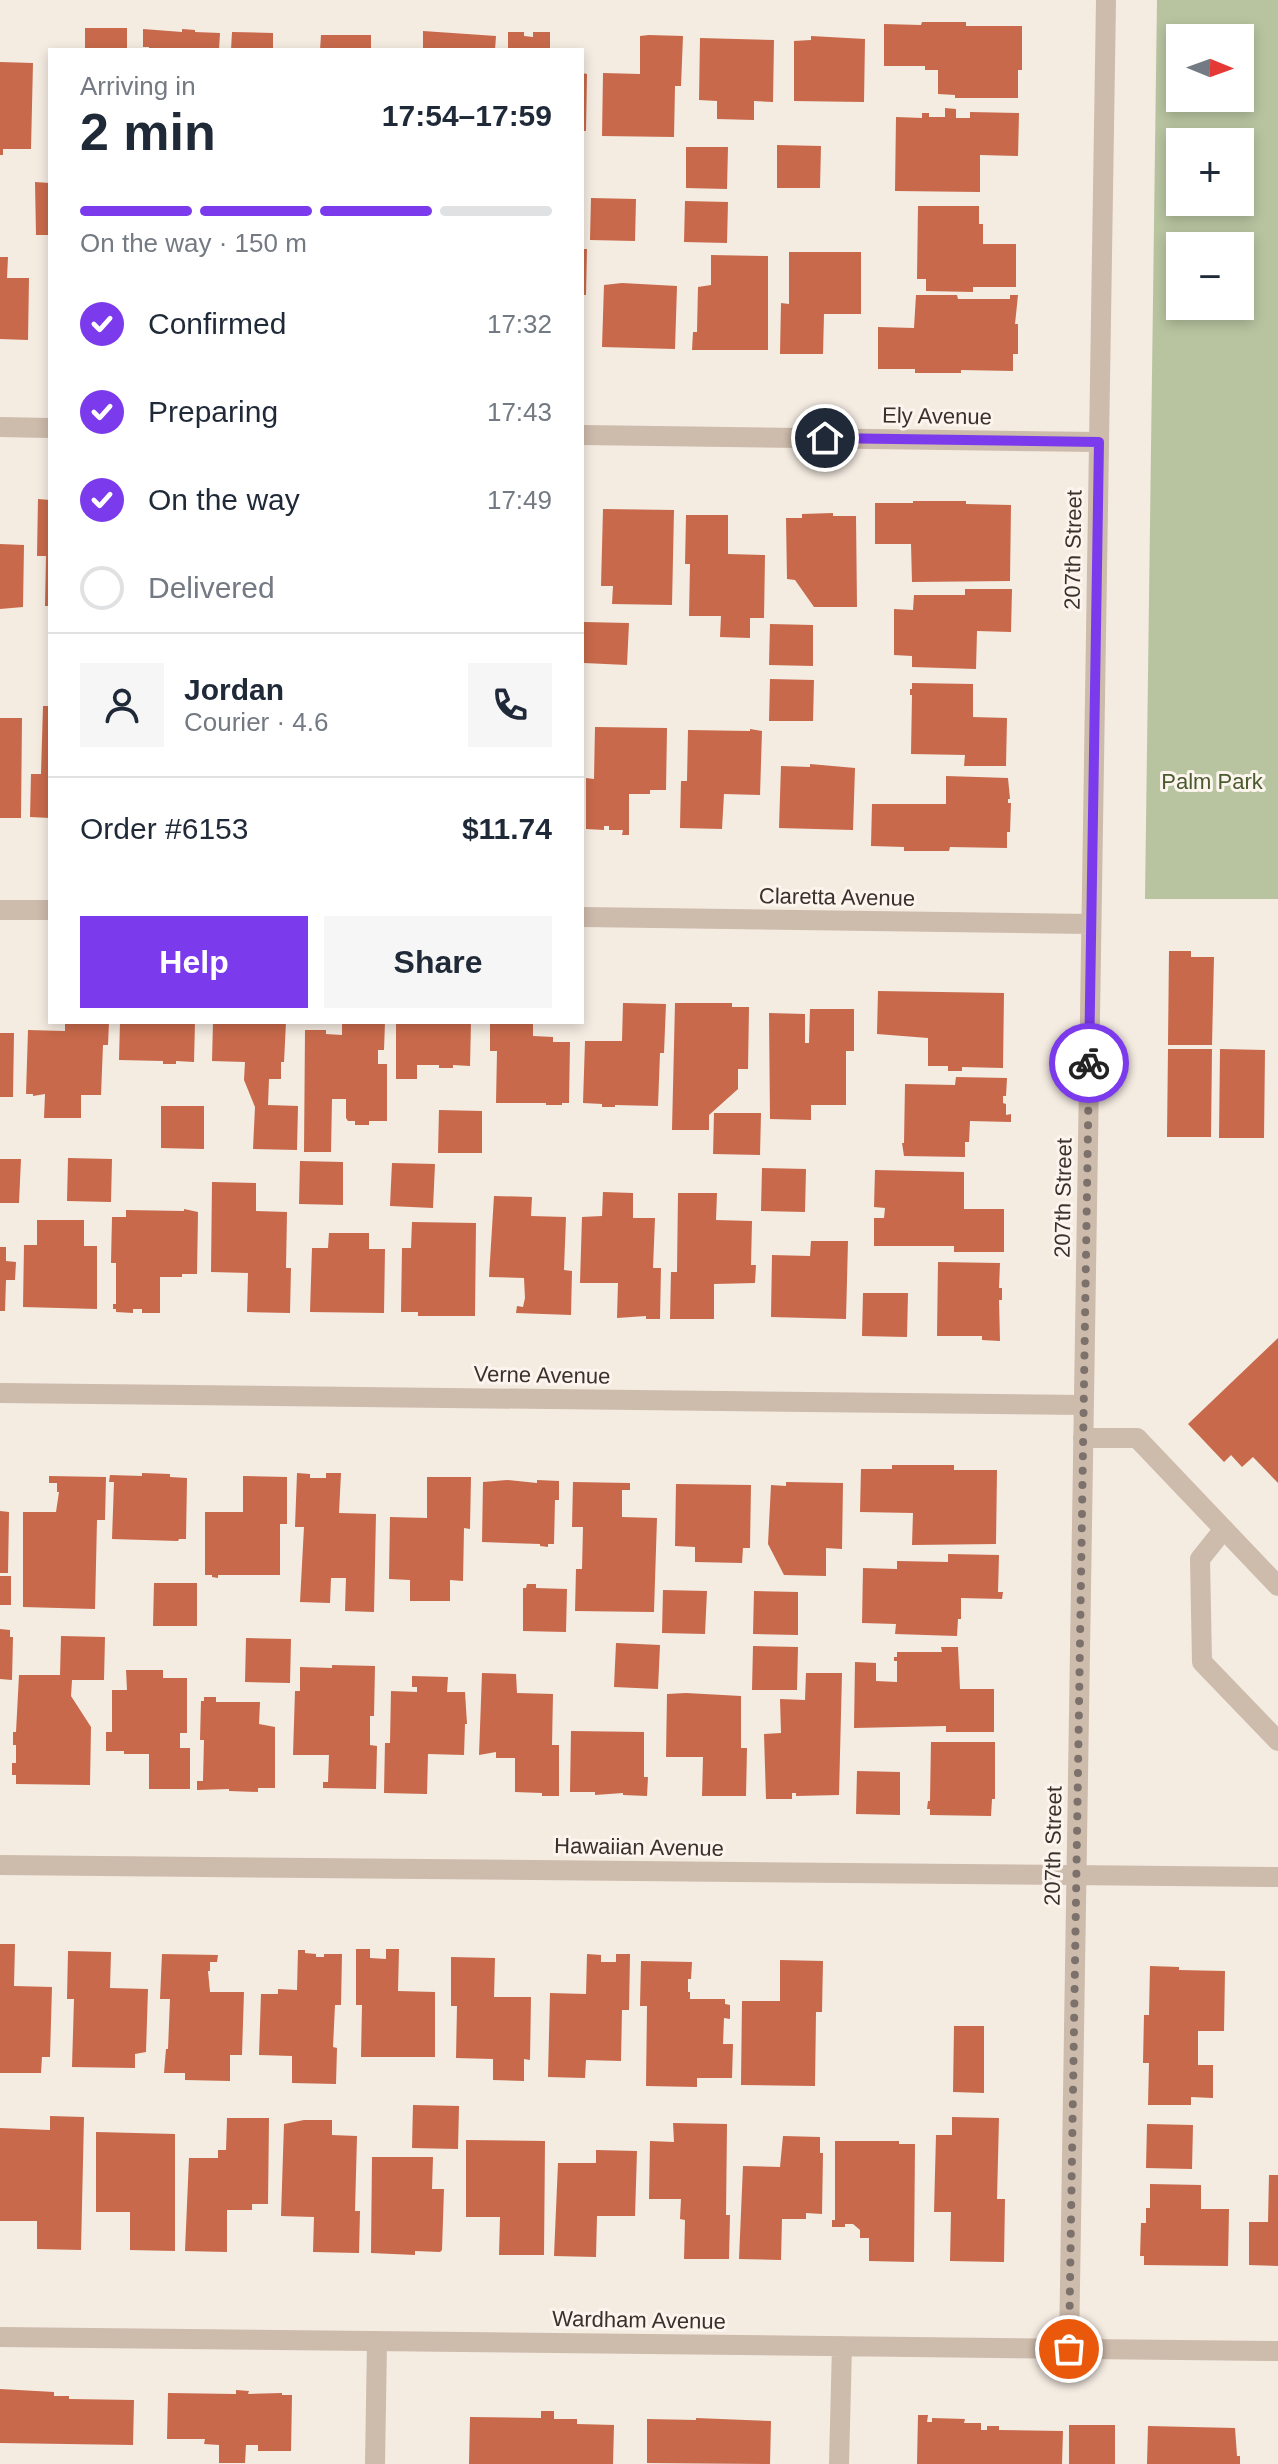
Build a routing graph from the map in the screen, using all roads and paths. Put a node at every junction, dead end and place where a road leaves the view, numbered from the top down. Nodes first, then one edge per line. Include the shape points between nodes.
1 (1106, 0) edge
2 (0, 427) edge
3 (48, 428) edge
4 (584, 435) edge
5 (1099, 442) junction
6 (0, 910) edge
7 (48, 910) edge
8 (584, 917) edge
9 (1091, 924) junction
10 (0, 1393) edge
11 (1084, 1405) junction
12 (1083, 1438) junction
13 (1224, 1529) junction
14 (1278, 1586) edge
15 (1278, 1741) edge
16 (0, 1865) edge
17 (1076, 1875) junction
18 (1278, 1877) edge
19 (0, 2337) edge
20 (377, 2341) junction
21 (842, 2346) junction
22 (1069, 2349) junction
23 (1278, 2351) edge
24 (375, 2464) edge
25 (839, 2464) edge

1 - 5 street, 207th Street
2 - 3 street
4 - 5 street, Ely Avenue
5 - 9 street, 207th Street
6 - 7 street
8 - 9 street, Claretta Avenue
9 - 11 street, 207th Street
10 - 11 street, Verne Avenue
11 - 12 street, 207th Street
12 - 13 street via 1137,1438
12 - 17 street, 207th Street
13 - 14 street
13 - 15 street via 1200,1559 1202,1662
16 - 17 street, Hawaiian Avenue
17 - 18 street, Hawaiian Avenue
17 - 22 street, 207th Street
19 - 20 street, Wardham Avenue
20 - 21 street, Wardham Avenue
20 - 24 street
21 - 22 street, Wardham Avenue
21 - 25 street
22 - 23 street, Wardham Avenue

